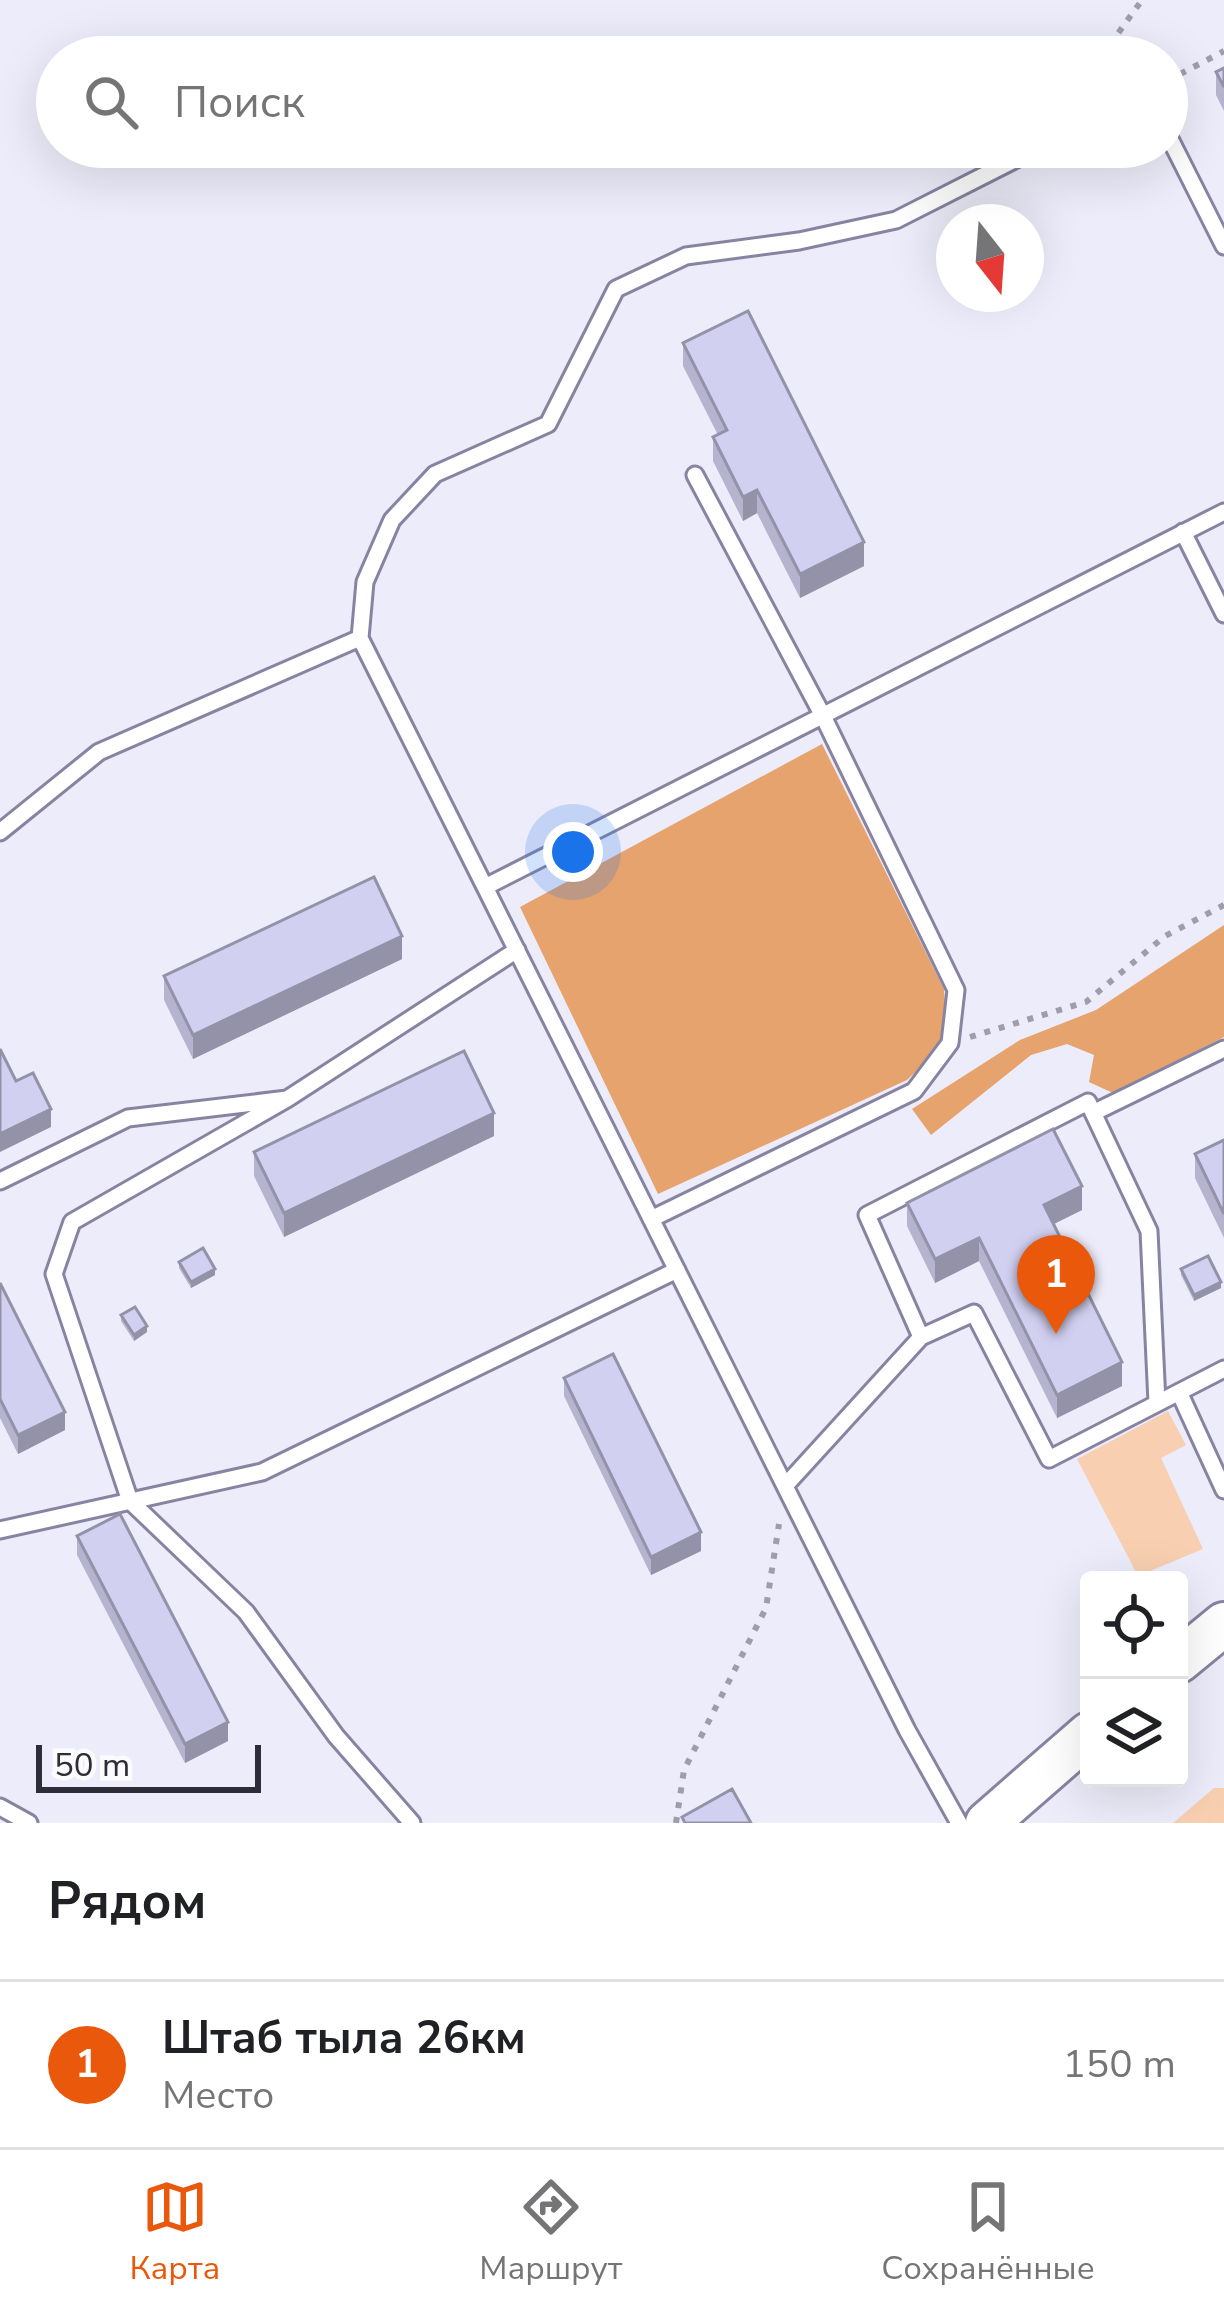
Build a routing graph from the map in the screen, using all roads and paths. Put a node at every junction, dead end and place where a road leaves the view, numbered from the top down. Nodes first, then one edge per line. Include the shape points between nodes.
1 (1142, 0) edge
2 (1117, 36) edge
3 (1224, 51) edge
4 (1188, 70) edge
5 (999, 168) edge
6 (1185, 168) edge
7 (1224, 246) edge
8 (695, 475) dead end
9 (1224, 512) edge
10 (1184, 532) junction
11 (1224, 614) edge
12 (360, 638) junction
13 (823, 716) junction
14 (0, 832) edge
15 (485, 887) junction
16 (1224, 904) edge
17 (517, 950) junction
18 (950, 1042) junction
19 (1224, 1048) edge
20 (287, 1099) junction
21 (1094, 1113) junction
22 (0, 1181) edge
23 (651, 1219) junction
24 (677, 1270) junction
25 (921, 1337) junction
26 (1224, 1369) edge
27 (1179, 1392) junction
28 (1157, 1403) junction
29 (785, 1486) junction
30 (1224, 1490) edge
31 (130, 1501) junction
32 (0, 1530) edge
33 (1224, 1624) edge
34 (1188, 1653) edge
35 (1080, 1742) edge
36 (0, 1808) edge
37 (29, 1823) edge
38 (412, 1823) edge
39 (676, 1823) edge
40 (959, 1823) edge
41 (987, 1823) edge

1 - 2 path
3 - 4 path
5 - 12 lane via 896,220 686,256 616,289 548,424 435,474 392,520 365,582
6 - 7 lane
8 - 13 lane
9 - 10 lane
10 - 11 lane
10 - 13 lane
12 - 14 lane via 100,752
12 - 15 lane
13 - 15 lane
13 - 18 lane via 956,990
15 - 17 lane
16 - 18 path via 1165,936 1087,1002
17 - 20 lane
17 - 23 lane
18 - 23 lane via 914,1091
19 - 21 lane
20 - 22 lane via 128,1118
20 - 31 lane via 72,1222 54,1274
21 - 25 lane via 1088,1102 866,1214
21 - 28 lane via 1149,1231
23 - 24 lane
24 - 29 lane
24 - 31 lane via 262,1472
25 - 28 lane via 974,1313 1048,1459
25 - 29 lane
26 - 27 lane
27 - 28 lane
27 - 30 lane
29 - 39 path via 766,1608 684,1770
29 - 40 lane
31 - 32 lane
31 - 38 lane via 246,1612 335,1736
33 - 34 street
35 - 41 street
36 - 37 lane

